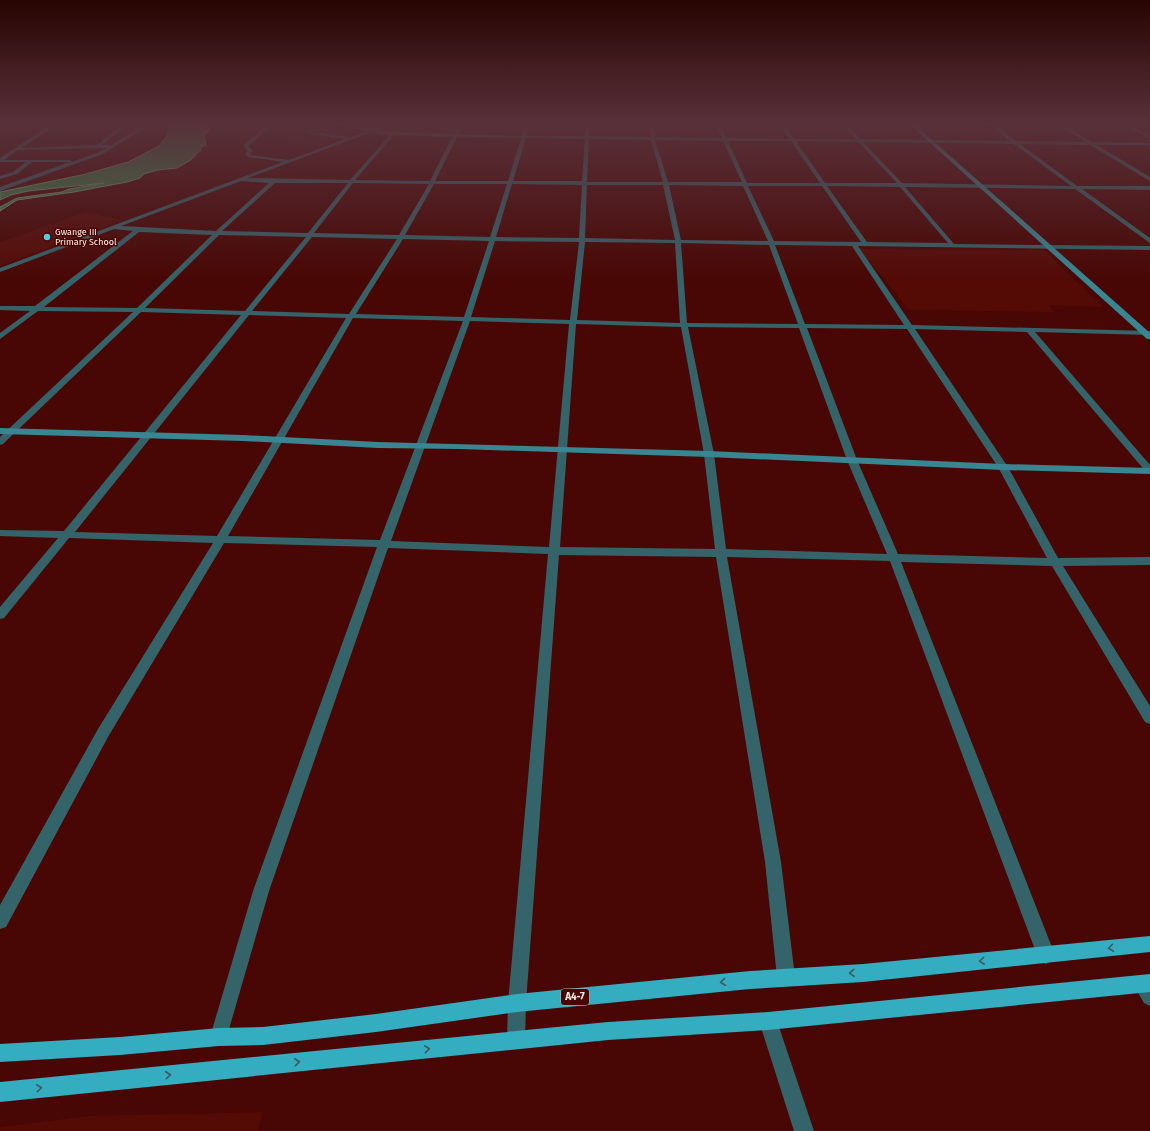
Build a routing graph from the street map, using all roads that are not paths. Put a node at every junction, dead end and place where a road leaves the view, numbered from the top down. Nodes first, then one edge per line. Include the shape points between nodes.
1 (10, 175) edge
2 (40, 175) edge
3 (252, 175) edge
4 (358, 175) edge
5 (436, 175) edge
6 (513, 175) edge
7 (585, 175) edge
8 (663, 175) edge
9 (741, 175) edge
10 (817, 175) edge
11 (891, 175) edge
12 (970, 175) edge
13 (1059, 175) edge
14 (0, 178) edge
15 (241, 179) junction
16 (274, 181) junction
17 (352, 182) junction
18 (432, 182) junction
19 (510, 183) junction
20 (584, 184) junction
21 (666, 184) junction
22 (745, 184) junction
23 (824, 184) junction
24 (901, 185) junction
25 (983, 186) junction
26 (1077, 188) junction
27 (1150, 188) edge
28 (0, 189) edge
29 (112, 227) junction
30 (138, 230) junction
31 (217, 233) junction
32 (311, 235) junction
33 (401, 237) junction
34 (492, 239) junction
35 (582, 240) junction
36 (678, 241) junction
37 (1150, 241) edge
38 (770, 242) junction
39 (854, 244) junction
40 (865, 244) junction
41 (954, 246) junction
42 (1049, 246) junction
43 (1150, 248) edge
44 (0, 270) edge
45 (0, 308) edge
46 (37, 309) junction
47 (139, 310) junction
48 (246, 313) junction
49 (350, 317) junction
50 (467, 319) junction
51 (573, 322) junction
52 (684, 325) junction
53 (804, 327) junction
54 (911, 327) junction
55 (1029, 330) junction
56 (1149, 335) edge
57 (0, 337) edge
58 (0, 431) edge
59 (12, 432) junction
60 (150, 435) junction
61 (279, 439) junction
62 (0, 442) edge
63 (420, 445) junction
64 (564, 450) junction
65 (709, 454) junction
66 (852, 460) junction
67 (1003, 467) junction
68 (1150, 471) edge
69 (0, 533) edge
70 (67, 536) junction
71 (220, 540) junction
72 (384, 544) junction
73 (555, 551) junction
74 (721, 553) junction
75 (894, 558) junction
76 (1150, 561) edge
77 (1055, 562) junction
78 (0, 615) edge
79 (1150, 718) edge
80 (0, 921) edge
81 (1150, 944) edge
82 (1046, 955) junction
83 (786, 977) junction
84 (1147, 988) edge
85 (517, 1003) junction
86 (768, 1021) junction
87 (219, 1037) junction
88 (516, 1040) junction
89 (0, 1053) edge
90 (0, 1092) edge
91 (804, 1131) edge

1 - 14 street
2 - 28 street
3 - 15 street
4 - 17 street
5 - 18 street
6 - 19 street
7 - 20 street
8 - 21 street
9 - 22 street
10 - 23 street
11 - 24 street
12 - 25 main road
13 - 26 street
15 - 16 street
15 - 29 street
16 - 17 street
16 - 31 street
17 - 18 street
17 - 32 street
18 - 19 street
18 - 33 street
19 - 20 street
19 - 34 street
20 - 21 street
20 - 35 street
21 - 22 street
21 - 36 street
22 - 23 street
22 - 38 street
23 - 24 street
23 - 40 street
24 - 25 street
24 - 41 street
25 - 26 street
25 - 42 main road
26 - 27 street
26 - 37 street
29 - 30 street
29 - 44 street
30 - 31 street
30 - 46 street
31 - 32 street
31 - 47 street
32 - 33 street
32 - 48 street
33 - 34 street
33 - 49 street
34 - 35 street
34 - 50 street
35 - 36 street
35 - 51 street
36 - 38 street
36 - 52 street
38 - 39 street
38 - 53 street
39 - 40 street
39 - 54 street
40 - 41 street
41 - 42 street
42 - 43 street
42 - 56 main road
45 - 46 street
46 - 47 street
46 - 57 street
47 - 48 street
47 - 59 street
48 - 49 street
48 - 60 street
49 - 50 street
49 - 61 street
50 - 51 street
50 - 63 street
51 - 52 street
51 - 64 street
52 - 53 street
52 - 65 street
53 - 54 street
53 - 66 street
54 - 55 street
54 - 67 street
55 - 56 street
55 - 68 street
58 - 59 main road
59 - 60 main road
59 - 62 street
60 - 61 main road
60 - 70 street
61 - 63 main road
61 - 71 street
63 - 64 main road
63 - 72 street
64 - 65 main road
64 - 73 street
65 - 66 main road
65 - 74 street
66 - 67 main road
66 - 75 street
67 - 68 main road
67 - 77 street
69 - 70 street
70 - 71 street
70 - 78 street
71 - 72 street
71 - 80 street via 103,733
72 - 73 street
72 - 87 street via 261,891
73 - 74 street
73 - 85 street
74 - 75 street
74 - 83 street via 773,862
75 - 77 street
75 - 82 street
76 - 77 street
77 - 79 street
81 -> 82 highway, A4-7
82 -> 83 highway, A4-7 via 863,973
83 -> 85 highway, A4-7
84 - 86 highway
85 - 87 highway, A4-7 via 263,1036
85 - 88 street
86 - 88 highway via 608,1031
86 - 91 street
87 - 89 highway, A4-7
90 -> 88 highway

